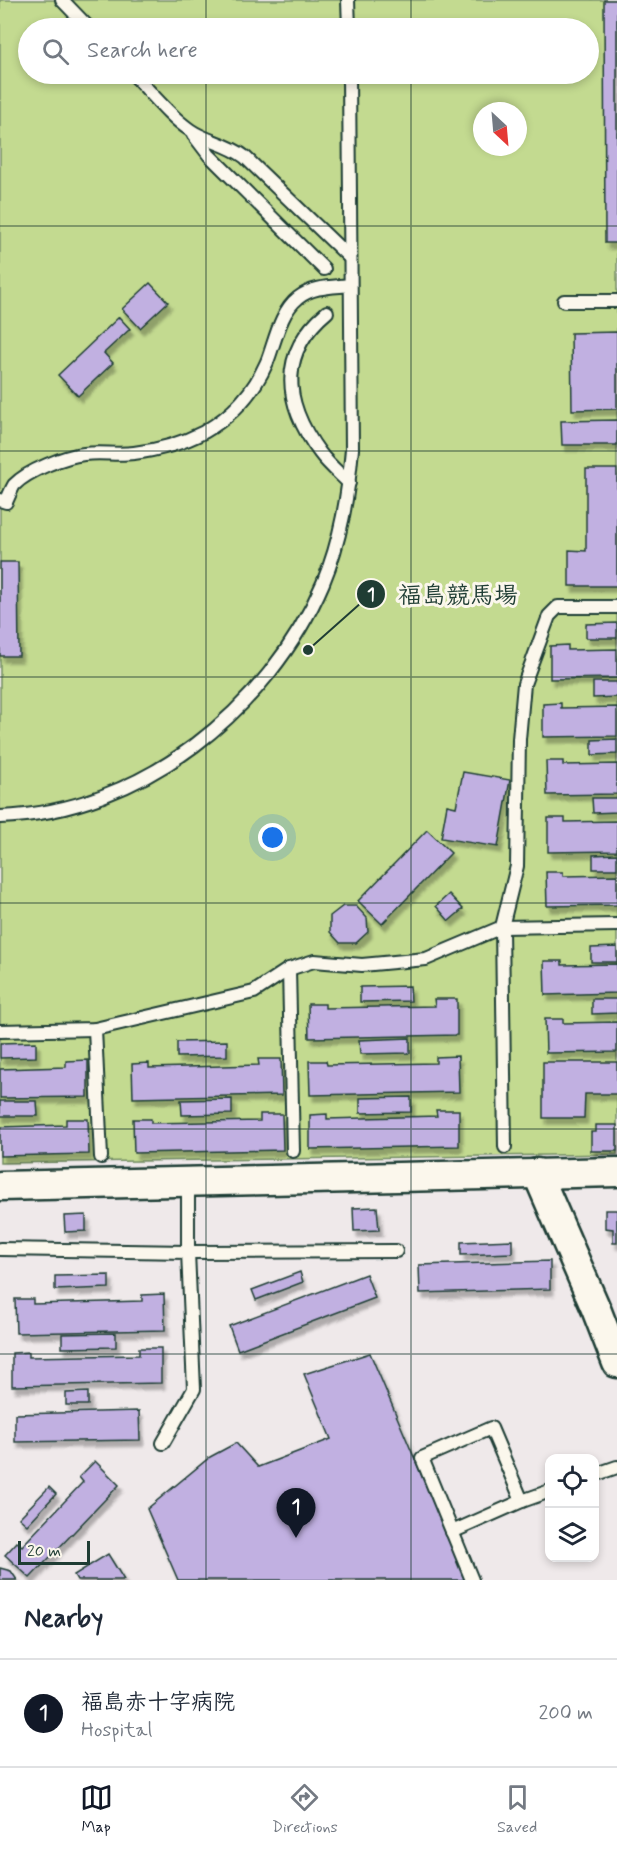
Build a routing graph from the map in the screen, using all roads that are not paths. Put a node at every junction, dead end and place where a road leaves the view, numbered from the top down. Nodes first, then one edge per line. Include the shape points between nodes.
1 (62, 0) edge
2 (348, 0) edge
3 (79, 18) edge
4 (349, 18) edge
5 (143, 84) edge
6 (349, 84) edge
7 (190, 131) junction
8 (350, 258) junction
9 (324, 270) dead end
10 (350, 285) junction
11 (564, 301) dead end
12 (617, 301) edge
13 (327, 312) dead end
14 (349, 483) junction
15 (0, 500) edge
16 (617, 607) edge
17 (0, 817) edge
18 (617, 925) edge
19 (502, 927) junction
20 (289, 969) junction
21 (94, 1029) junction
22 (0, 1031) edge
23 (505, 1147) dead end
24 (293, 1151) dead end
25 (101, 1157) dead end
26 (617, 1172) edge
27 (537, 1173) junction
28 (188, 1182) junction
29 (0, 1186) edge
30 (0, 1250) edge
31 (396, 1251) dead end
32 (188, 1252) junction
33 (617, 1363) edge
34 (163, 1443) dead end
35 (617, 1467) edge
36 (599, 1473) edge
37 (545, 1492) edge
38 (522, 1501) junction
39 (452, 1532) junction
40 (472, 1580) edge

1 - 3 lane
2 - 4 lane
5 - 7 lane
6 - 8 lane
7 - 8 lane via 228,145 245,157
7 - 9 lane
8 - 10 lane
10 - 14 lane
10 - 15 lane via 315,288 298,298 287,310 268,361 250,391 230,415 205,431 152,450 82,454 62,460 22,478 6,502
11 - 12 lane
13 - 14 lane via 302,340 292,364 291,397 304,429
14 - 17 lane via 335,550 309,612 273,670 227,720 201,742 143,778 80,803
16 - 19 lane via 558,607 549,616 524,684 517,866
18 - 19 lane
19 - 20 lane via 426,959 362,965 314,961
19 - 23 lane
20 - 21 lane via 254,992
20 - 24 lane
21 - 22 lane
21 - 25 lane
26 - 27 street
27 - 28 street
27 - 33 street
28 - 29 street
28 - 32 lane
30 - 32 lane
31 - 32 lane
32 - 34 lane via 194,1389
35 - 36 lane
37 - 38 lane
38 - 39 lane
38 - 39 lane via 490,1428 422,1458
39 - 40 lane

